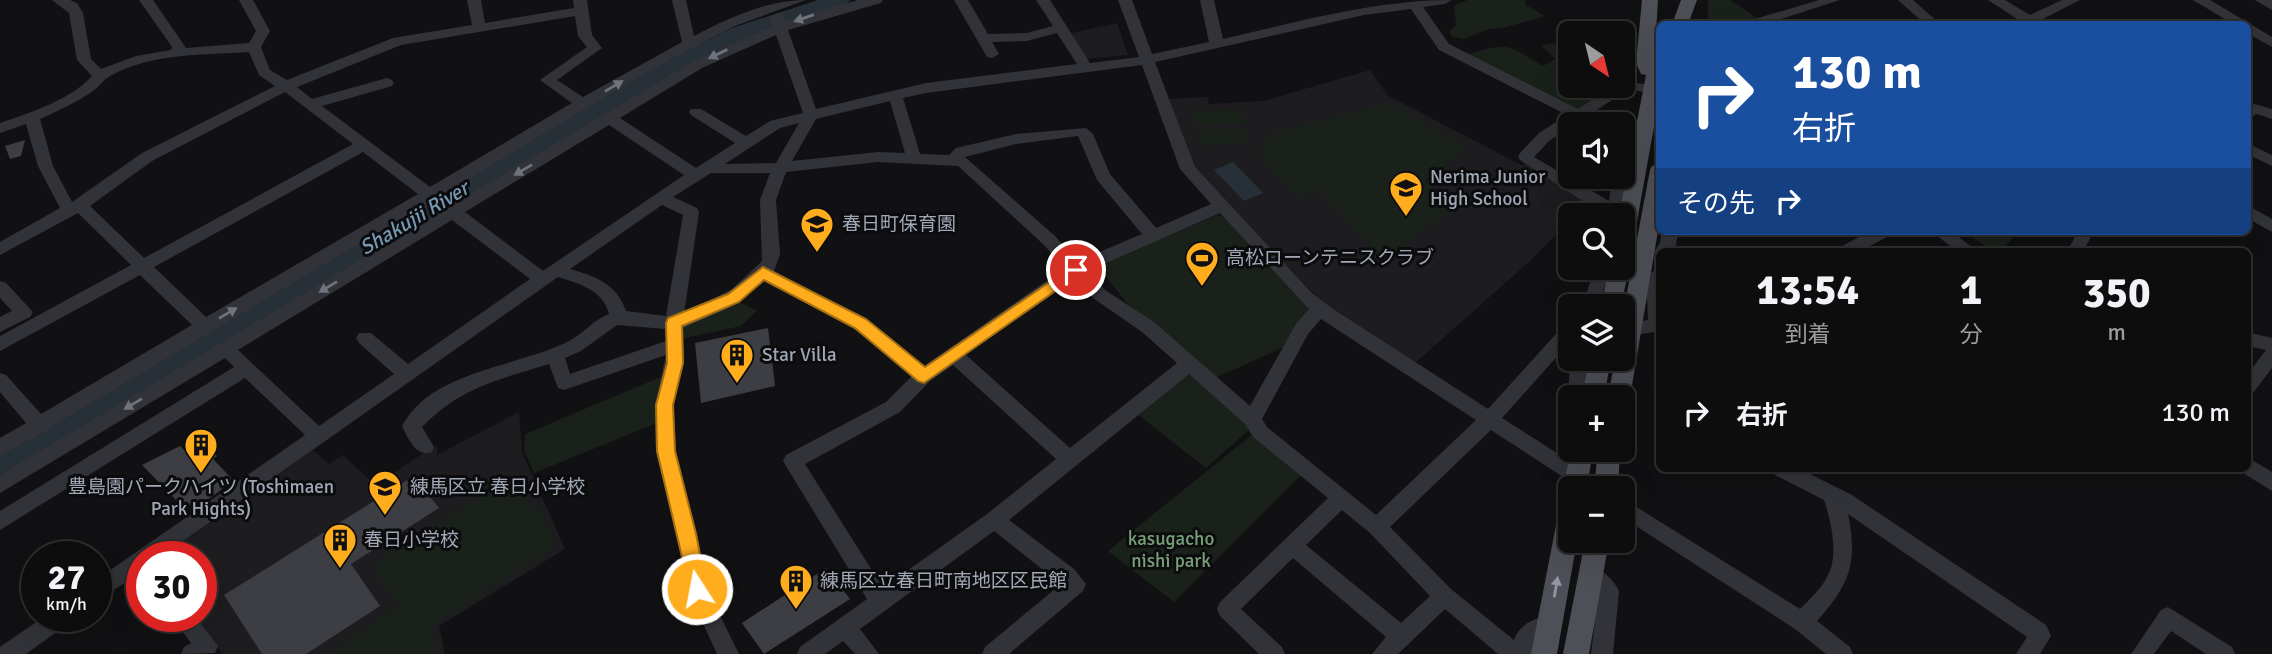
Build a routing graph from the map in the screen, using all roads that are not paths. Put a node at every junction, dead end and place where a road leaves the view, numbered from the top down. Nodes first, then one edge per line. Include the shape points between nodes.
1 (59, 0) edge
2 (146, 0) edge
3 (246, 0) edge
4 (474, 0) edge
5 (679, 0) edge
6 (799, 0) edge
7 (876, 0) edge
8 (961, 0) edge
9 (1043, 0) edge
10 (1125, 0) edge
11 (1207, 0) edge
12 (1446, 0) edge
13 (1650, 0) edge
14 (1665, 0) edge
15 (1681, 0) edge
16 (1689, 0) edge
17 (1833, 0) edge
18 (1905, 0) edge
19 (1995, 0) edge
20 (2073, 0) edge
21 (2200, 0) edge
22 (2262, 0) edge
23 (772, 4) edge
24 (1414, 4) junction
25 (580, 5) edge
26 (2272, 6) edge
27 (1671, 21) edge
28 (1673, 21) edge
29 (1674, 21) edge
30 (1762, 21) edge
31 (1930, 21) edge
32 (2237, 21) edge
33 (479, 26) junction
34 (781, 26) junction
35 (1061, 28) junction
36 (2251, 30) edge
37 (984, 39) junction
38 (688, 43) junction
39 (2272, 43) edge
40 (1217, 45) junction
41 (254, 47) junction
42 (177, 52) junction
43 (992, 54) dead end
44 (1146, 60) junction
45 (1086, 67) junction
46 (100, 76) junction
47 (387, 83) dead end
48 (286, 86) junction
49 (1655, 92) edge
50 (895, 96) junction
51 (310, 104) junction
52 (584, 104) junction
53 (696, 112) dead end
54 (1573, 112) edge
55 (1584, 112) edge
56 (2251, 112) edge
57 (2272, 114) edge
58 (811, 115) junction
59 (33, 117) junction
60 (609, 118) junction
61 (0, 128) edge
62 (1558, 128) edge
63 (745, 142) junction
64 (363, 145) junction
65 (1642, 149) junction
66 (1635, 150) edge
67 (2251, 150) edge
68 (914, 159) junction
69 (953, 161) junction
70 (2272, 161) edge
71 (784, 166) junction
72 (701, 171) junction
73 (1558, 178) edge
74 (1656, 186) edge
75 (1575, 189) edge
76 (429, 194) junction
77 (661, 198) junction
78 (1598, 203) edge
79 (1631, 203) edge
80 (1222, 206) junction
81 (74, 208) junction
82 (451, 212) junction
83 (2251, 213) edge
84 (2272, 226) edge
85 (1877, 235) edge
86 (1945, 235) edge
87 (1153, 236) junction
88 (1852, 248) edge
89 (1964, 248) edge
90 (0, 249) edge
91 (142, 267) junction
92 (1076, 270) junction
93 (763, 272) junction
94 (550, 275) junction
95 (0, 287) edge
96 (1635, 302) edge
97 (1321, 309) junction
98 (619, 318) junction
99 (1656, 319) edge
100 (674, 323) junction
101 (0, 325) edge
102 (205, 327) junction
103 (1635, 329) edge
104 (365, 338) dead end
105 (2251, 340) edge
106 (1558, 343) edge
107 (0, 344) edge
108 (674, 345) junction
109 (2272, 345) edge
110 (225, 348) junction
111 (555, 354) junction
112 (954, 355) junction
113 (2272, 355) edge
114 (1188, 364) junction
115 (247, 368) junction
116 (408, 375) junction
117 (924, 376) junction
118 (0, 380) edge
119 (2251, 383) edge
120 (1252, 419) junction
121 (1489, 421) junction
122 (40, 426) junction
123 (319, 437) junction
124 (0, 447) edge
125 (425, 447) dead end
126 (1069, 460) junction
127 (2251, 468) edge
128 (1788, 472) edge
129 (1570, 476) edge
130 (2272, 483) edge
131 (0, 485) edge
132 (1831, 493) junction
133 (1342, 497) junction
134 (1635, 514) edge
135 (994, 520) junction
136 (0, 521) edge
137 (1377, 527) junction
138 (171, 541) edge
139 (1292, 545) junction
140 (1563, 553) edge
141 (1595, 553) edge
142 (1591, 574) junction
143 (1444, 596) junction
144 (881, 603) junction
145 (1802, 622) junction
146 (1549, 626) junction
147 (846, 628) junction
148 (39, 632) edge
149 (195, 632) edge
150 (1401, 636) junction
151 (8, 654) edge
152 (192, 654) edge
153 (728, 654) edge
154 (808, 654) edge
155 (868, 654) edge
156 (993, 654) edge
157 (1274, 654) edge
158 (1383, 654) edge
159 (1514, 654) edge
160 (1521, 654) edge
161 (1544, 654) edge
162 (1576, 654) edge
163 (1602, 654) edge
164 (1842, 654) edge
165 (2027, 654) edge
166 (2142, 654) edge
167 (2224, 654) edge

1 - 46 street via 76,12 85,60
2 - 42 street via 179,47
3 - 41 street via 263,31
4 - 33 street
5 - 38 street
6 - 23 street
7 -> 34 street
8 - 37 street
9 - 35 street
10 - 44 street
11 - 40 street
12 - 24 street
13 - 49 main road via 1645,63
14 - 27 main road
15 - 28 main road
16 - 29 main road
17 - 30 street
18 - 31 street
19 - 20 street via 2030,21
21 - 32 street
22 - 26 street
23 - 34 street
23 - 38 street
24 - 40 street
24 - 54 street via 1444,47
25 - 33 street
25 - 52 street via 585,36 595,48 547,80
33 - 48 street via 398,41
34 - 58 street
34 -> 60 street via 697,65
35 - 37 street via 1027,37
35 - 45 street
36 - 39 street
37 - 43 street
52 -> 38 street
40 - 44 street
41 - 42 street
41 - 48 street via 264,72
42 - 46 street
44 - 45 street
44 - 80 street via 1188,169
45 - 50 street
46 - 59 street via 88,88
47 - 51 street
48 - 51 street
48 - 81 street via 147,158
49 - 55 street via 1627,84
49 - 65 main road
50 - 58 street
50 - 68 street
51 - 64 street
52 - 76 street
53 - 63 street
56 - 57 street
58 - 63 street via 775,124
58 - 71 street
59 - 61 street
59 - 81 street via 50,182
60 - 72 street
60 -> 82 street
62 - 73 street via 1526,156
63 - 72 street
64 - 76 street
64 - 91 street
65 - 66 street
65 - 79 main road
67 - 70 street
68 - 69 street
68 - 71 street via 855,158
69 - 87 street via 961,152 1016,139 1081,131 1103,176
69 - 92 street via 962,161
71 - 72 street
71 - 93 street via 768,201 773,258
72 - 77 street
74 - 96 main road
75 - 78 street
76 - 82 street
102 -> 76 street
77 - 94 street
77 - 100 street via 691,212
80 - 87 street
80 - 97 street
81 - 90 street
81 - 91 street
82 - 94 street
82 -> 110 street
83 - 84 street
85 - 88 street
86 - 89 street
87 - 92 street
91 - 102 street
91 - 107 street
92 - 112 street
92 - 114 street via 1099,294 1148,327
93 - 100 street via 734,298
93 - 117 street via 860,324
94 - 98 street via 591,282 608,292 617,303
94 - 116 street
95 - 101 street via 24,312
97 - 120 street via 1302,329
97 - 121 street
98 - 100 street
98 - 111 street
99 - 103 street via 1652,327
100 - 108 street
102 - 122 street
104 - 116 street
105 - 109 street
106 - 121 street
108 - 111 street via 564,383
108 - 153 street via 675,363 664,405 666,451 697,589
110 - 115 street
110 -> 131 street
111 - 125 street via 478,377 441,396 411,426
112 - 117 street
112 - 126 street
113 - 119 street
114 - 120 street
114 - 126 street
115 - 123 street
115 - 136 street
116 - 123 street
117 - 144 street via 893,407 793,461
118 - 122 street
120 - 133 street via 1260,432
121 - 129 street
121 - 137 street
122 - 124 street
123 - 138 street
126 - 135 street
127 - 130 street
128 - 132 street
132 - 145 street via 1845,557 1840,577
132 - 165 street via 2038,632 2040,636
133 - 137 street
133 - 139 street
134 - 145 street
135 - 144 street
135 - 156 street via 1076,584
137 - 143 street
139 - 150 street
139 - 157 street via 1227,609
146 -> 140 main road
141 - 142 main road
142 - 162 main road
142 - 163 street via 1609,591
143 - 150 street
143 - 159 street
144 - 147 street
145 - 164 street
146 - 160 street via 1525,637
146 - 161 main road
147 - 154 street
147 - 155 street
148 - 151 street
149 - 152 street via 206,646
150 - 158 street
166 - 167 street via 2168,617

